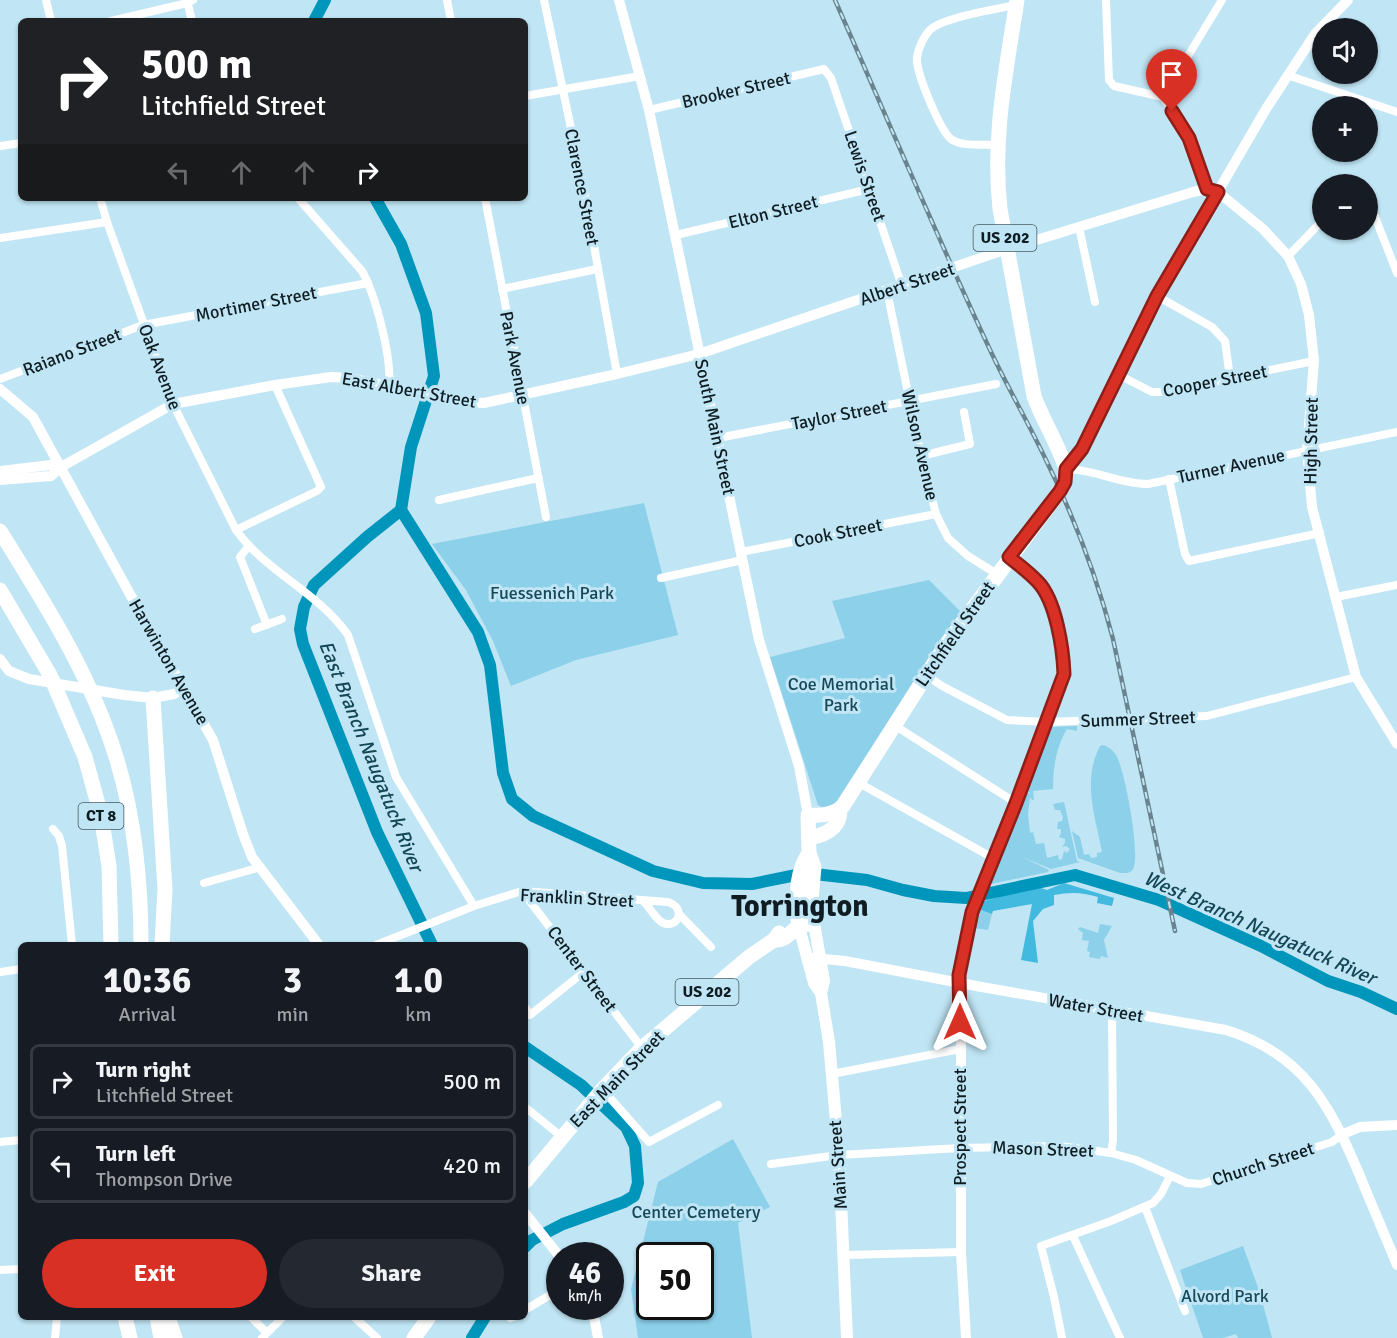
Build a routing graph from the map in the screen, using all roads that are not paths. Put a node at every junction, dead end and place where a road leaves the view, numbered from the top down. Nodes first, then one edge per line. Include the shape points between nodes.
1 (46, 0) edge
2 (447, 0) edge
3 (544, 0) edge
4 (619, 0) edge
5 (1106, 0) edge
6 (1222, 0) edge
7 (1348, 0) edge
8 (189, 1) edge
9 (1017, 2) edge
10 (50, 18) edge
11 (123, 18) edge
12 (192, 18) edge
13 (450, 18) edge
14 (824, 69) joint
15 (1287, 75) junction
16 (640, 76) junction
17 (563, 89) junction
18 (528, 95) edge
19 (1163, 97) junction
20 (649, 110) junction
21 (1397, 112) edge
22 (18, 143) edge
23 (997, 144) junction
24 (0, 146) edge
25 (869, 189) junction
26 (1207, 189) junction
27 (1218, 192) junction
28 (101, 201) edge
29 (301, 201) edge
30 (486, 201) edge
31 (107, 222) junction
32 (1378, 225) edge
33 (1079, 227) junction
34 (1312, 231) edge
35 (676, 236) junction
36 (0, 238) edge
37 (1007, 249) junction
38 (1288, 256) junction
39 (597, 269) junction
40 (1397, 273) edge
41 (368, 283) junction
42 (903, 286) junction
43 (501, 289) junction
44 (886, 291) junction
45 (1157, 296) junction
46 (1095, 302) dead end
47 (143, 325) junction
48 (699, 354) junction
49 (1314, 361) junction
50 (617, 374) junction
51 (1119, 375) junction
52 (1230, 378) junction
53 (0, 379) edge
54 (996, 384) dead end
55 (275, 385) junction
56 (389, 386) junction
57 (0, 389) edge
58 (522, 396) junction
59 (910, 402) junction
60 (173, 404) junction
61 (964, 412) dead end
62 (1397, 432) edge
63 (718, 438) junction
64 (1307, 450) junction
65 (921, 456) junction
66 (61, 467) junction
67 (1066, 469) junction
68 (0, 471) edge
69 (538, 478) junction
70 (1169, 479) junction
71 (0, 480) edge
72 (440, 500) dead end
73 (936, 514) junction
74 (546, 517) dead end
75 (236, 530) junction
76 (0, 531) edge
77 (1320, 533) junction
78 (248, 547) junction
79 (742, 556) junction
80 (1009, 557) junction
81 (997, 574) junction
82 (661, 578) dead end
83 (1397, 585) edge
84 (0, 590) edge
85 (1336, 597) junction
86 (282, 619) dead end
87 (267, 625) junction
88 (255, 629) dead end
89 (0, 658) edge
90 (926, 675) junction
91 (1356, 677) junction
92 (184, 688) junction
93 (153, 698) junction
94 (1047, 722) junction
95 (894, 725) junction
96 (1397, 744) edge
97 (859, 783) junction
98 (1016, 803) junction
99 (840, 810) junction
100 (808, 815) junction
101 (53, 829) dead end
102 (809, 846) junction
103 (993, 858) junction
104 (261, 867) junction
105 (204, 883) dead end
106 (522, 891) junction
107 (643, 901) junction
108 (805, 902) junction
109 (474, 906) junction
110 (679, 914) junction
111 (814, 923) junction
112 (797, 926) junction
113 (72, 942) edge
114 (111, 942) edge
115 (141, 942) edge
116 (162, 942) edge
117 (317, 942) edge
118 (383, 942) edge
119 (711, 947) dead end
120 (820, 958) junction
121 (807, 960) junction
122 (18, 969) edge
123 (585, 971) junction
124 (0, 972) edge
125 (959, 983) junction
126 (821, 993) junction
127 (1112, 1010) junction
128 (528, 1012) edge
129 (642, 1048) junction
130 (960, 1049) junction
131 (832, 1074) junction
132 (602, 1091) junction
133 (718, 1105) dead end
134 (528, 1109) edge
135 (1397, 1125) edge
136 (1342, 1134) junction
137 (562, 1137) junction
138 (18, 1140) edge
139 (0, 1143) edge
140 (960, 1148) junction
141 (1111, 1153) junction
142 (839, 1155) junction
143 (771, 1164) dead end
144 (1170, 1176) junction
145 (528, 1178) edge
146 (1145, 1207) junction
147 (528, 1217) edge
148 (1073, 1236) junction
149 (548, 1242) edge
150 (961, 1252) junction
151 (844, 1255) junction
152 (1397, 1265) edge
153 (18, 1269) edge
154 (0, 1270) edge
155 (546, 1297) edge
156 (528, 1308) edge
157 (1185, 1311) dead end
158 (57, 1320) edge
159 (118, 1320) edge
160 (126, 1320) edge
161 (158, 1320) edge
162 (169, 1320) edge
163 (253, 1320) edge
164 (280, 1320) edge
165 (357, 1320) edge
166 (595, 1320) edge
167 (264, 1335) edge
168 (55, 1338) edge
169 (119, 1338) edge
170 (130, 1338) edge
171 (161, 1338) edge
172 (175, 1338) edge
173 (377, 1338) edge
174 (598, 1338) edge
175 (847, 1338) edge
176 (966, 1338) edge
177 (1062, 1338) edge
178 (1120, 1338) edge

1 - 10 street
2 - 13 street
3 - 17 street, Clarence Street
4 - 16 main road, South Main Street
5 - 19 street via 1109,80 1114,86
6 - 19 street
7 - 15 main road, Litchfield Street via 1315,34
8 - 11 street
8 - 12 street
9 - 23 highway, US 202
9 - 23 street via 931,29 917,58 943,131 957,142
14 - 20 street, Brooker Street
14 - 25 street, Lewis Street via 831,78
15 - 21 street
15 - 27 main road, Litchfield Street
16 - 17 street
16 - 20 main road, South Main Street
17 - 18 street
17 - 39 street, Clarence Street
19 - 26 street via 1189,138
20 - 35 main road, South Main Street
22 - 24 street
23 - 37 highway, US 202 via 997,180
25 - 35 street, Elton Street
25 - 42 street, Lewis Street
26 - 27 main road
26 - 33 main road, Albert Street
27 - 38 main road, High Street via 1263,229
27 - 45 main road, Litchfield Street
28 - 31 street, Oak Avenue
29 - 41 street
30 - 43 street, Park Avenue
31 - 36 street
31 - 47 street, Oak Avenue
32 - 40 street
33 - 37 main road, Albert Street
33 - 46 street
34 - 38 street
35 - 48 main road, South Main Street
37 - 42 main road, Albert Street
37 - 67 highway, US 202 via 1034,396
38 - 49 main road, High Street via 1309,315
39 - 43 street
39 - 50 street, Clarence Street
41 - 47 street, Mortimer Street
41 - 56 street via 389,367
42 - 44 main road, Albert Street
43 - 58 street, Park Avenue
44 - 48 main road, Albert Street
44 - 59 street, Wilson Avenue
45 - 51 main road, Litchfield Street
45 - 52 street via 1212,327 1225,341
47 - 53 street, Raiano Street
47 - 60 street, Oak Avenue
48 - 50 main road, East Albert Street
48 - 63 main road, South Main Street
49 - 52 street, Cooper Street
49 - 64 main road, High Street
50 - 58 main road, East Albert Street
51 - 52 street, Cooper Street via 1152,392
51 - 67 main road, Litchfield Street via 1082,449
54 - 59 street, Taylor Street
55 - 56 main road, East Albert Street via 331,377
55 - 60 main road, East Albert Street
55 - 75 street via 321,487
56 - 58 main road, East Albert Street via 464,402 484,403
57 - 66 main road, Harwinton Avenue via 33,417
58 - 69 street, Park Avenue
59 - 63 street, Taylor Street
59 - 65 street, Wilson Avenue
60 - 66 main road, East Albert Street
60 - 75 street, Oak Avenue
61 - 65 street via 970,444
62 - 64 street, Turner Avenue
63 - 79 main road, South Main Street
64 - 70 street, Turner Avenue
64 - 77 main road, High Street via 1312,507
65 - 73 street, Wilson Avenue
66 - 68 main road
66 - 71 main road, East Albert Street via 51,476
66 - 92 main road, Harwinton Avenue
67 - 70 street, Turner Avenue via 1132,484
67 - 80 highway, Litchfield Street via 1060,491
69 - 72 street
69 - 74 street, Park Avenue
70 - 77 street via 1185,554 1190,561
73 - 79 street, Cook Street
73 - 81 street, Wilson Avenue via 948,538
75 - 78 street, Oak Avenue
76 - 115 highway, CT 8 via 69,646 116,756 138,855
77 - 85 main road, High Street
78 - 87 street via 240,557
78 - 109 street, Oak Avenue via 322,606 348,635 396,777
79 - 82 street, Cook Street
79 - 100 main road, South Main Street via 759,640 799,766
80 - 81 highway, Litchfield Street
80 - 94 main road, Prospect Street via 1049,597 1064,657 1064,674
81 - 90 highway, Litchfield Street
83 - 85 street
84 - 114 highway, CT 8 via 50,675 85,757 109,866
85 - 91 main road, High Street
86 - 87 street
87 - 88 street
89 - 93 main road via 9,670 29,679
90 - 94 street, Summer Street via 1007,720
90 - 95 highway, Litchfield Street
91 - 94 street, Summer Street via 1207,716
91 - 96 main road, High Street
92 - 93 main road
92 - 104 main road, Harwinton Avenue via 213,740 243,834
93 - 116 highway via 165,889
94 - 98 main road, Prospect Street
95 - 97 highway, Litchfield Street
95 - 98 street
97 - 99 highway, Litchfield Street
97 - 103 street
98 - 103 main road, Prospect Street
99 - 100 highway
99 - 102 highway, Litchfield Street via 837,825
100 - 102 highway, South Main Street
101 - 113 street via 62,846
102 - 108 highway, Main Street
103 - 125 main road, Prospect Street via 972,912
104 - 105 street
104 - 117 main road, Harwinton Avenue
106 - 107 street, Franklin Street
106 - 109 street, Franklin Street
106 - 123 street, Center Street
107 - 110 street, Franklin Street via 673,903
107 - 110 street, Franklin Street via 665,924 675,922
108 - 111 highway, Main Street
108 - 112 highway, Main Street
109 - 118 street, Franklin Street
110 - 119 street
111 - 112 highway, East Main Street / US 202
111 - 120 main road, Main Street
112 - 121 main road, Main Street
112 - 129 highway, East Main Street / US 202 via 785,929 747,958
120 - 121 main road, Water Street
120 - 125 main road, Water Street
120 - 126 main road, Main Street via 824,981
121 - 126 main road, Main Street
122 - 124 street
123 - 128 street via 530,1015
123 - 129 street, Center Street
125 - 127 main road, Water Street
125 - 130 main road, Prospect Street
126 - 131 main road, Main Street
127 - 136 main road, Water Street via 1226,1030 1261,1042 1310,1084 1328,1106
127 - 141 street
129 - 132 highway, East Main Street / US 202
130 - 131 street
130 - 140 main road, Prospect Street
131 - 142 main road, Main Street
132 - 133 street via 649,1142
132 - 137 highway, East Main Street / US 202
134 - 137 street
135 - 136 main road, Church Street via 1360,1127
136 - 144 street, Church Street via 1332,1142 1201,1184
136 - 152 main road, Water Street
137 - 145 highway, East Main Street / US 202
138 - 139 street
140 - 141 street, Mason Street via 1060,1146
140 - 142 street, Mason Street
140 - 150 main road, Prospect Street
141 - 144 street, Mason Street
142 - 143 street, Mason Street
142 - 151 main road, Main Street
144 - 146 street via 1158,1200
146 - 148 street
146 - 157 street
147 - 149 main road
148 - 177 street via 1041,1246
148 - 178 street
150 - 151 street
150 - 176 main road, Prospect Street
151 - 175 main road, Main Street
153 - 154 street
155 - 156 street
158 - 168 street
159 - 169 highway
160 - 170 highway
161 - 171 highway
162 - 172 highway
163 - 167 street
164 - 167 street
165 - 173 street
166 - 174 main road

